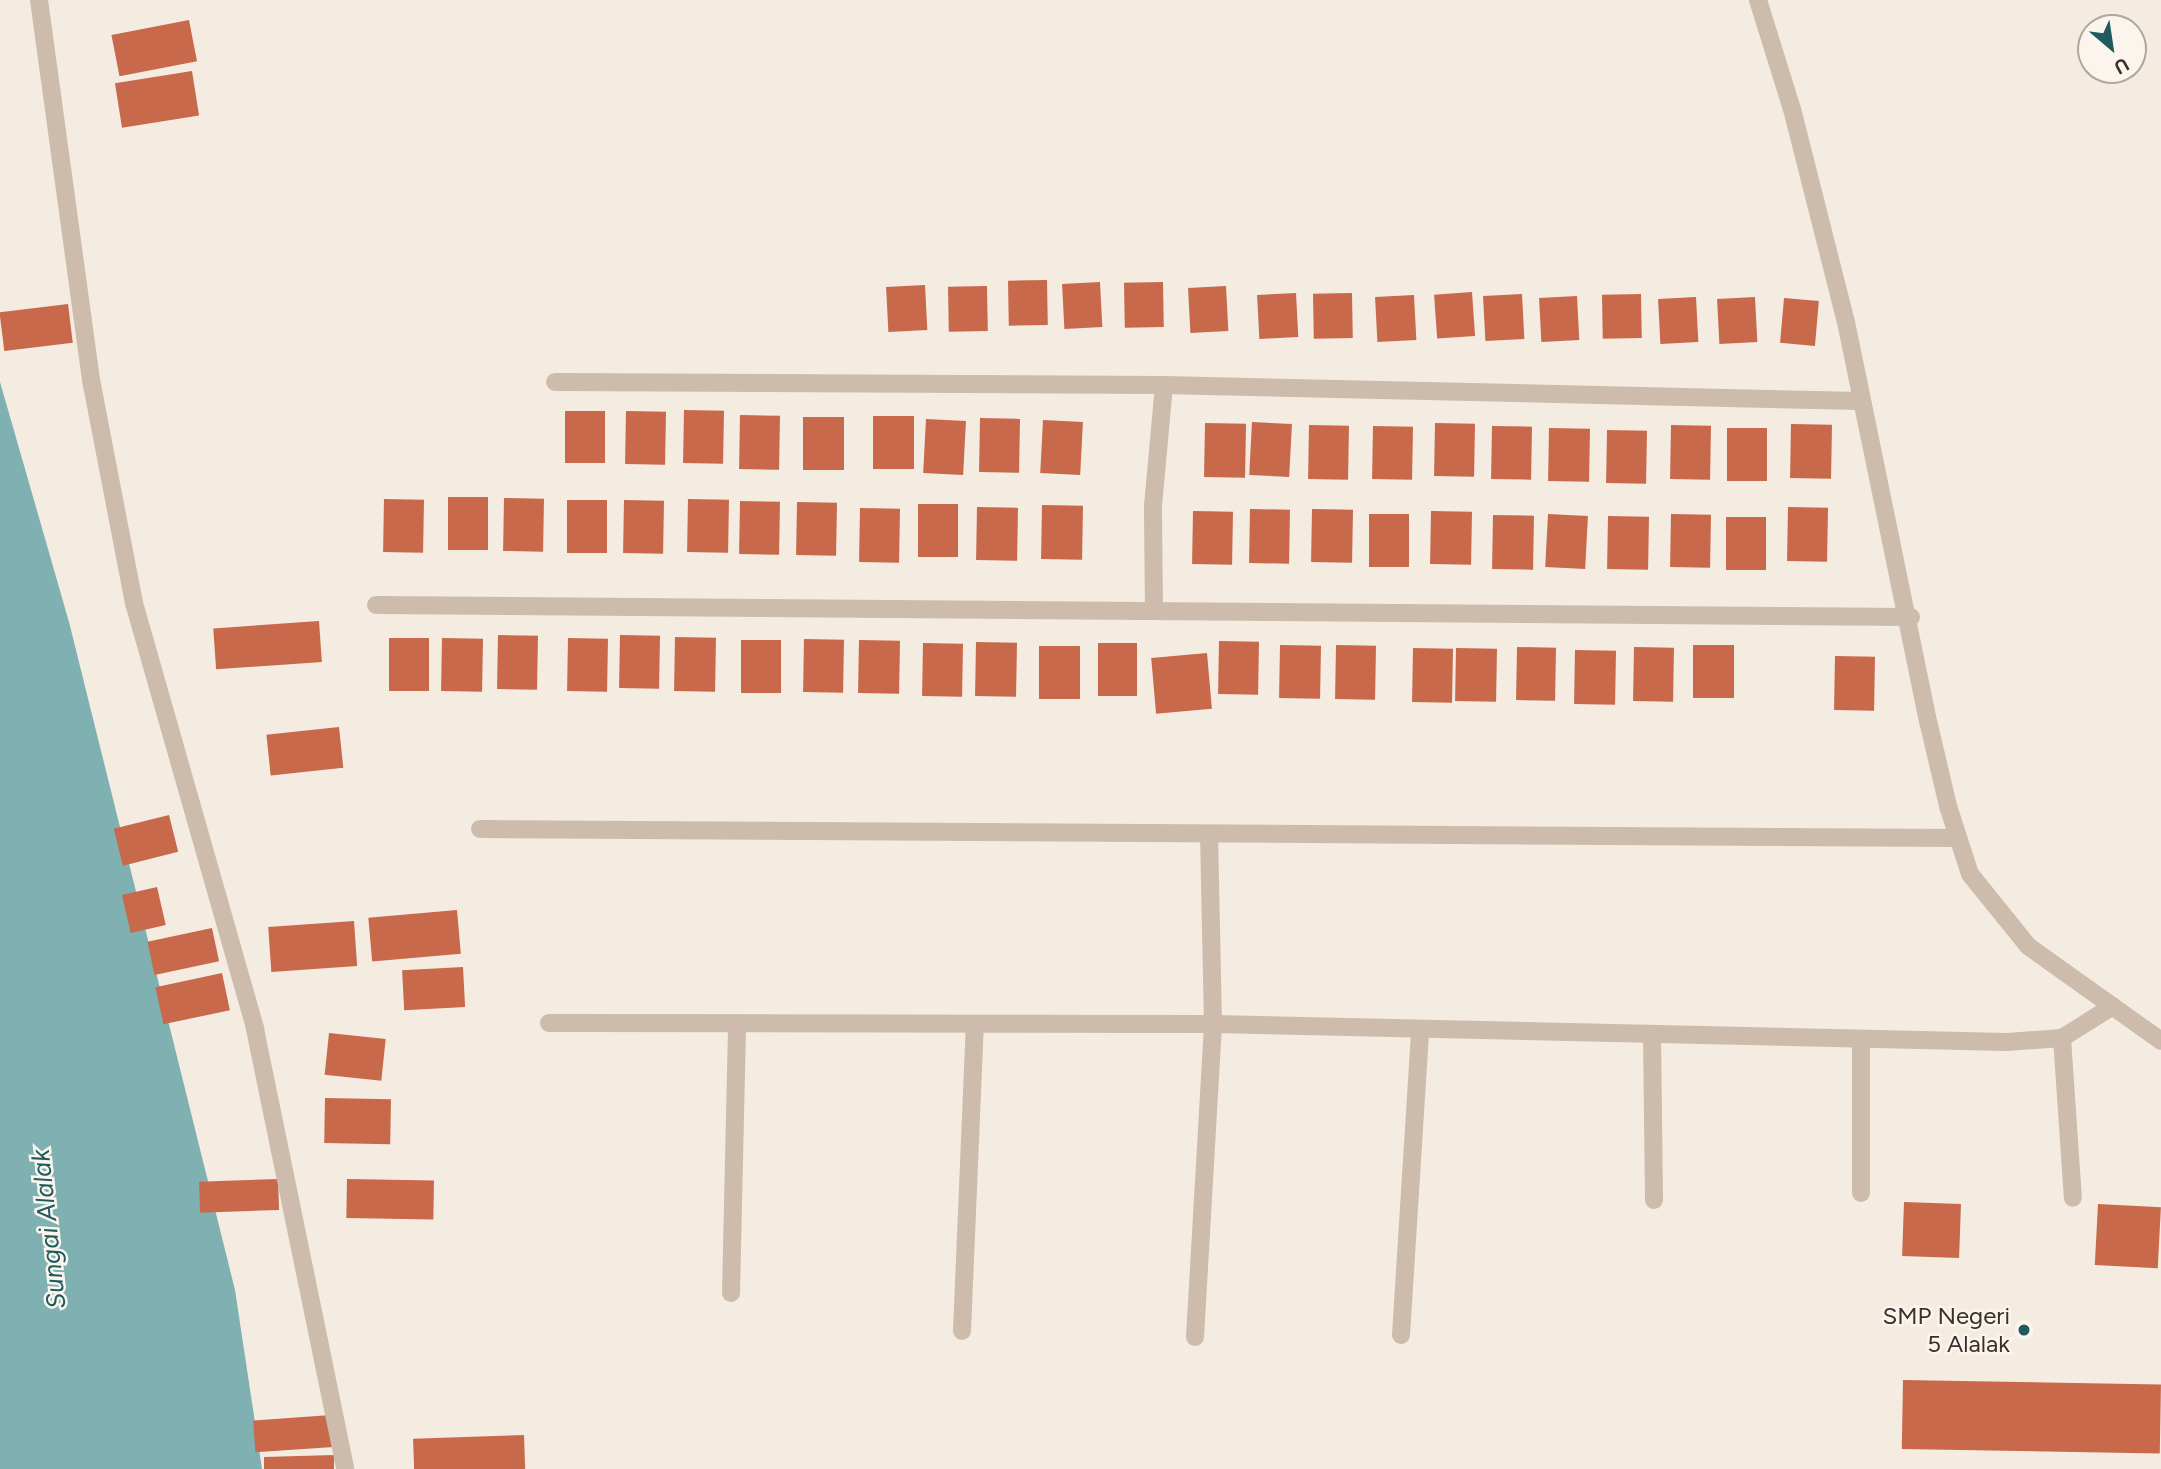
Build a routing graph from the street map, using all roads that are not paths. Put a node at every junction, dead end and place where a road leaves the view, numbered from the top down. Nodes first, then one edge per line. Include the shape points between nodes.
1 (39, 0) edge
2 (1758, 0) edge
3 (555, 382) dead end
4 (1164, 385) junction
5 (1861, 401) junction
6 (376, 605) dead end
7 (1154, 608) junction
8 (1911, 617) junction
9 (480, 829) dead end
10 (1209, 836) junction
11 (1957, 838) junction
12 (2113, 1006) junction
13 (549, 1023) dead end
14 (1213, 1024) junction
15 (737, 1025) junction
16 (975, 1025) junction
17 (1420, 1030) junction
18 (1652, 1035) junction
19 (2062, 1038) junction
20 (1861, 1040) junction
21 (2161, 1041) edge
22 (1861, 1192) dead end
23 (2073, 1198) dead end
24 (1654, 1200) dead end
25 (731, 1293) dead end
26 (962, 1331) dead end
27 (1401, 1335) dead end
28 (1195, 1337) dead end
29 (345, 1469) edge

1 - 29 street via 92,385 134,603 255,1029
2 - 5 street via 1792,109 1846,322
3 - 4 street
4 - 5 street
4 - 7 street via 1153,506
5 - 8 street
6 - 7 street
7 - 8 street
8 - 11 street via 1929,725
9 - 10 street
10 - 11 street
10 - 14 street
11 - 12 street via 1970,874 2028,946
12 - 19 street
12 - 21 street
13 - 15 street
14 - 16 street
14 - 17 street
14 - 28 street
15 - 16 street
15 - 25 street
16 - 26 street
17 - 18 street
17 - 27 street
18 - 20 street
18 - 24 street
19 - 20 street
19 - 23 street
20 - 22 street

